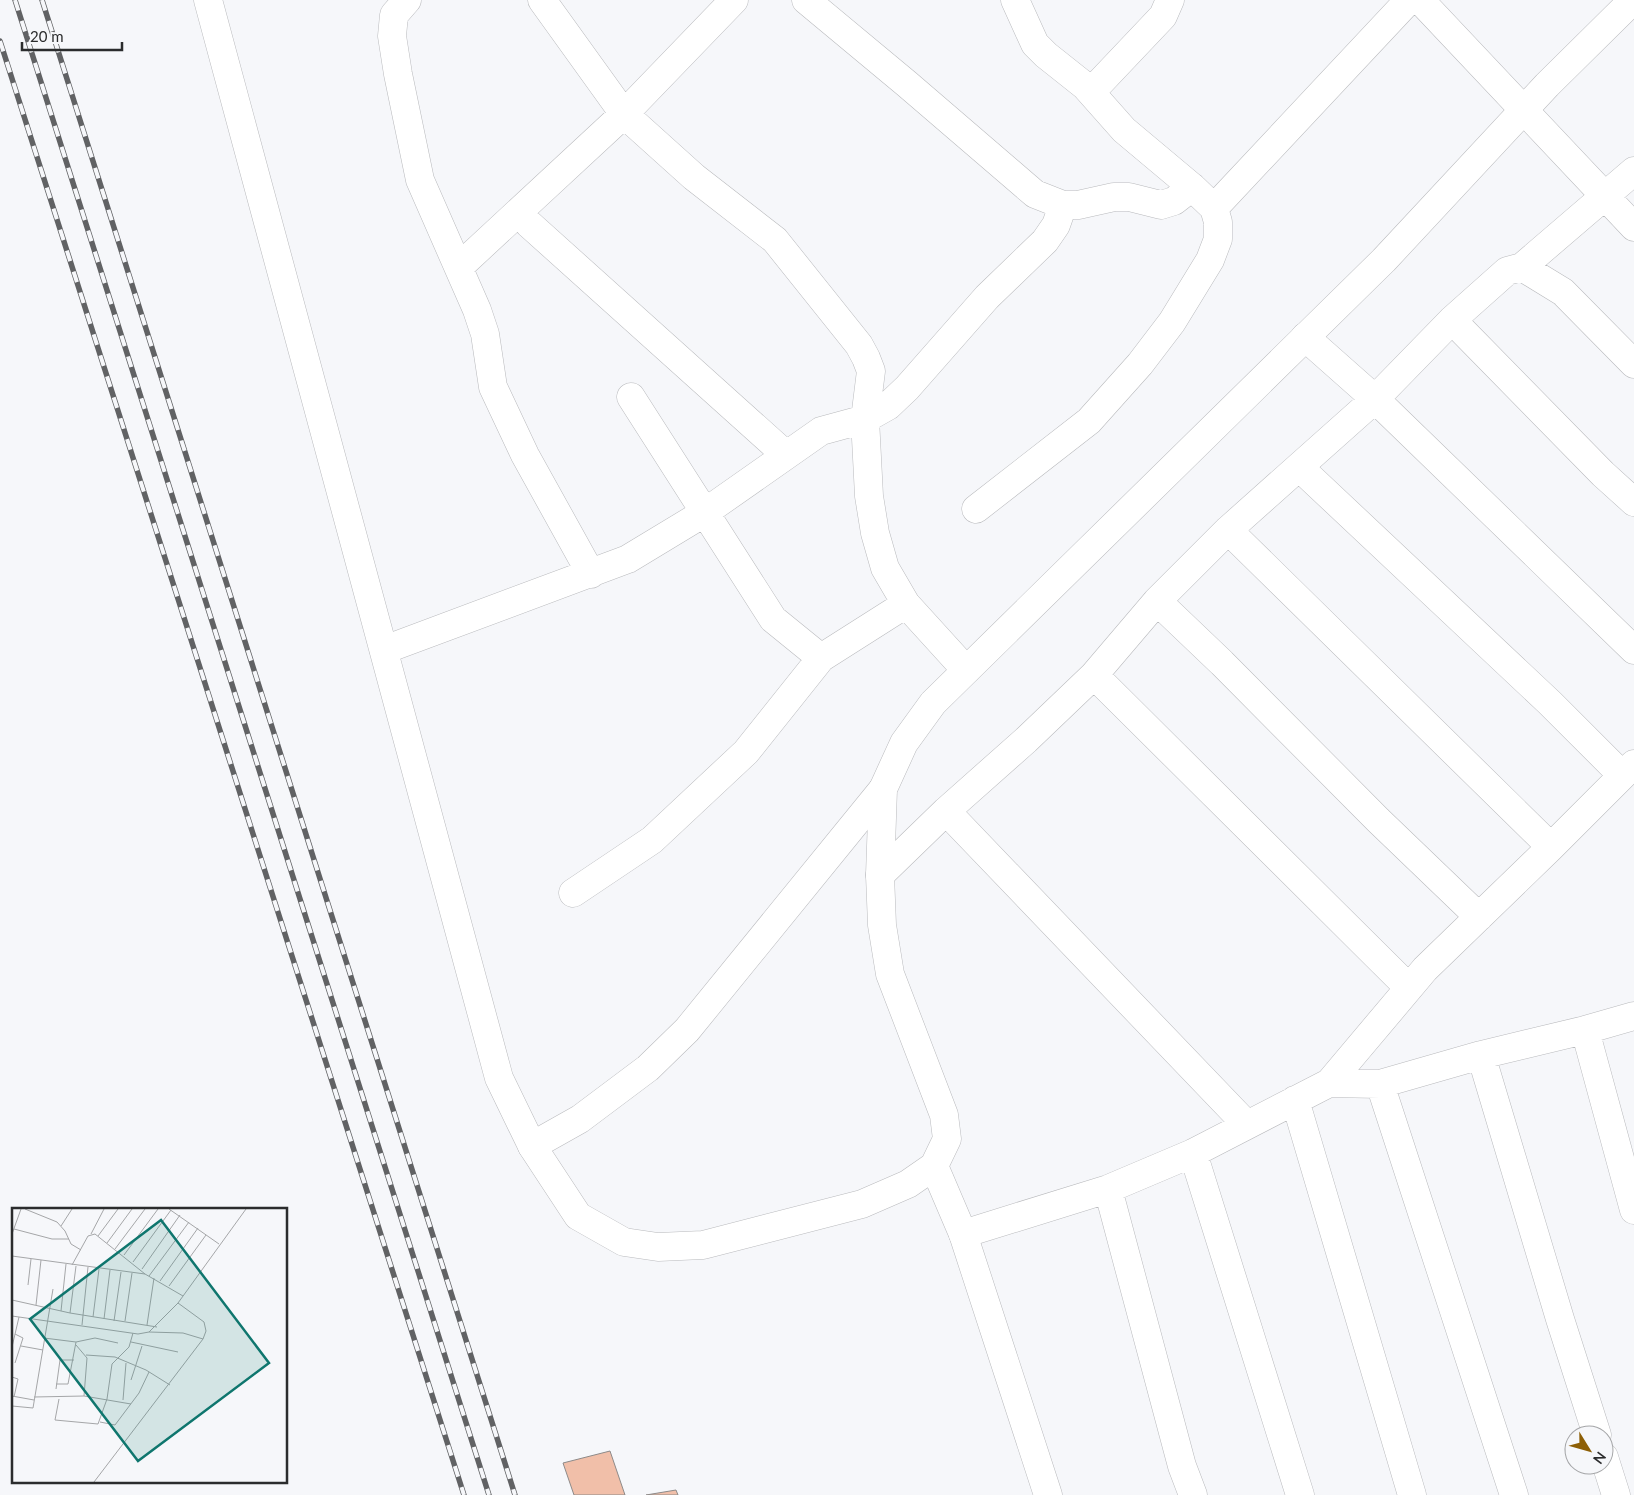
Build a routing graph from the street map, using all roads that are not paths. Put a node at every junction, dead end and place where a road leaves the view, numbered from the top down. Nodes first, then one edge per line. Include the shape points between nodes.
1 (208, 0) edge
2 (407, 0) edge
3 (542, 0) edge
4 (734, 0) edge
5 (806, 0) edge
6 (1015, 0) edge
7 (1170, 0) edge
8 (1409, 0) edge
9 (1420, 0) edge
10 (1633, 0) edge
11 (1091, 92) junction
12 (1525, 110) junction
13 (624, 114) junction
14 (1634, 171) edge
15 (1192, 187) junction
16 (1605, 196) junction
17 (1063, 205) junction
18 (1214, 208) junction
19 (529, 224) dead end
20 (1634, 227) edge
21 (459, 267) junction
22 (1522, 267) junction
23 (1452, 320) junction
24 (1305, 337) junction
25 (1634, 364) edge
26 (631, 397) dead end
27 (1375, 399) junction
28 (865, 419) junction
29 (786, 455) junction
30 (1299, 467) junction
31 (1634, 502) edge
32 (976, 509) dead end
33 (704, 513) junction
34 (1228, 530) junction
35 (591, 574) junction
36 (1157, 602) junction
37 (906, 604) junction
38 (384, 650) junction
39 (1634, 650) edge
40 (820, 658) junction
41 (966, 670) junction
42 (1094, 675) junction
43 (1628, 769) edge
44 (883, 789) junction
45 (946, 811) junction
46 (1551, 847) junction
47 (880, 874) junction
48 (573, 893) dead end
49 (1479, 917) junction
50 (1409, 988) junction
51 (1634, 1016) edge
52 (1585, 1030) junction
53 (1481, 1055) junction
54 (1329, 1083) junction
55 (1380, 1084) junction
56 (1295, 1100) junction
57 (1247, 1125) junction
58 (532, 1146) junction
59 (1193, 1153) junction
60 (934, 1166) junction
61 (1108, 1189) junction
62 (1634, 1210) edge
63 (963, 1234) junction
64 (1594, 1425) edge
65 (1610, 1475) edge
66 (1048, 1495) edge
67 (1192, 1495) edge
68 (1300, 1495) edge
69 (1412, 1495) edge
70 (1514, 1495) edge
71 (1616, 1495) edge

1 - 38 street
2 - 21 street via 394,15 392,36 398,74 420,180
3 - 13 street
4 - 13 street
5 - 17 street via 1035,194
6 - 11 street via 1035,44
7 - 11 street via 1163,16
8 - 18 street
9 - 12 street
10 - 12 street
11 - 15 street via 1124,130
12 - 16 street
12 - 24 street via 1384,260
13 - 21 street
13 - 28 street via 694,177 775,240 853,337 870,371
14 - 16 street
15 - 17 street via 1174,201 1161,205 1129,197
15 - 18 street
16 - 20 street
16 - 22 street
17 - 28 street via 1056,225 1045,241 987,297 907,388 888,406
18 - 32 street via 1218,239 1210,260 1146,357 1090,421
19 - 29 street
21 - 35 street via 486,334 493,387 524,455
22 - 23 street via 1507,271
22 - 25 street via 1563,292
23 - 27 street
23 - 31 street
24 - 27 street
24 - 41 street
26 - 33 street
27 - 30 street
27 - 39 street
28 - 29 street via 821,430
28 - 37 street via 874,533 885,568
29 - 33 street
30 - 34 street
30 - 43 street via 1550,703
33 - 35 street via 628,559
33 - 40 street via 773,619
34 - 36 street
34 - 46 street
35 - 38 street
36 - 42 street
36 - 49 street
37 - 40 street
37 - 41 street
38 - 58 street via 499,1078
40 - 48 street via 746,752 652,840
41 - 44 street via 932,703 904,743
42 - 45 street
42 - 50 street
43 - 46 street
44 - 47 street
44 - 58 street via 687,1030 648,1068 587,1114
45 - 47 street
45 - 57 street
46 - 49 street
47 - 60 street via 882,925 890,974 944,1115 947,1138
49 - 50 street
50 - 54 street
51 - 52 street
52 - 53 street
52 - 62 street
53 - 55 street
53 - 64 street
54 - 55 street
54 - 56 street
55 - 70 street
56 - 57 street
56 - 69 street
57 - 59 street
58 - 60 street via 578,1216 624,1242 658,1248 703,1245 862,1204 908,1184
59 - 61 street
59 - 68 street
60 - 63 street
61 - 63 street
61 - 67 street
63 - 66 street
65 - 71 street

